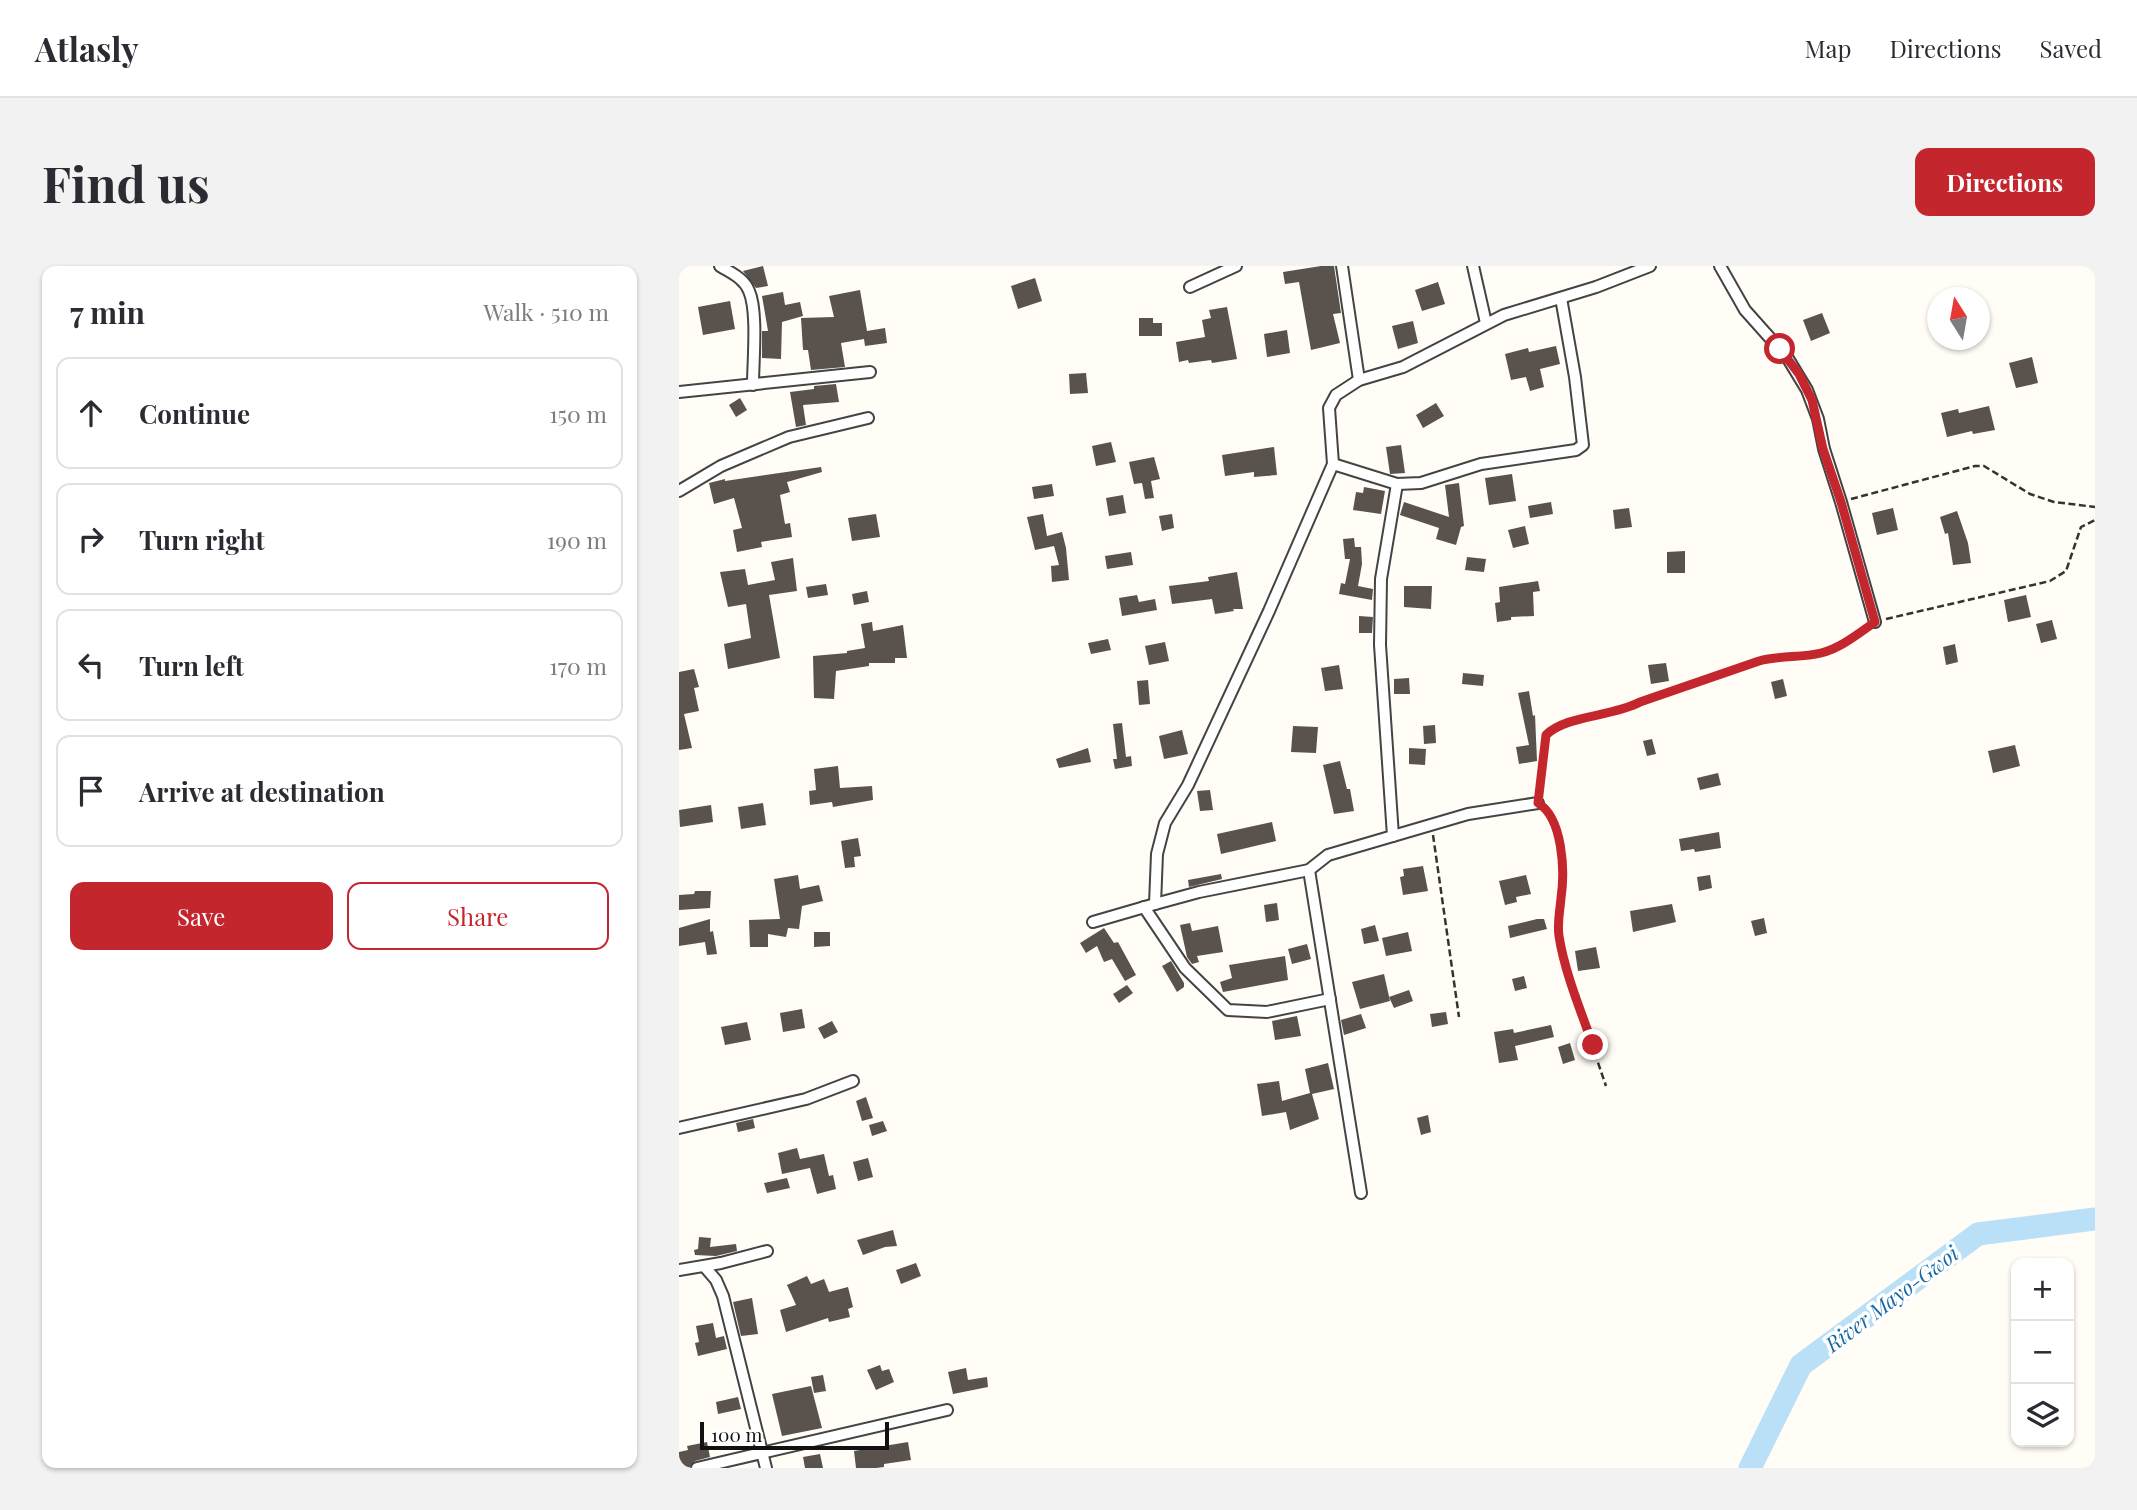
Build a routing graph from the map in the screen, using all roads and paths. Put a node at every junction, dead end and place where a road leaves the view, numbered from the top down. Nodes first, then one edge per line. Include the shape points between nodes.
1 (720, 266) edge
2 (1236, 266) edge
3 (1342, 266) edge
4 (1473, 266) edge
5 (1650, 266) edge
6 (1720, 266) edge
7 (1190, 286) dead end
8 (1561, 298) junction
9 (1486, 323) junction
10 (870, 372) dead end
11 (1359, 380) junction
12 (753, 385) junction
13 (679, 391) edge
14 (868, 418) dead end
15 (1333, 464) junction
16 (1397, 484) junction
17 (679, 491) edge
18 (1841, 502) junction
19 (2095, 507) edge
20 (2095, 520) edge
21 (1875, 622) junction
22 (1538, 803) junction
23 (1431, 825) junction
24 (1393, 836) junction
25 (1309, 870) junction
26 (1150, 906) junction
27 (1093, 922) dead end
28 (1330, 999) junction
29 (1459, 1017) dead end
30 (853, 1081) dead end
31 (1606, 1086) dead end
32 (679, 1128) edge
33 (1361, 1193) dead end
34 (767, 1251) dead end
35 (704, 1266) junction
36 (679, 1270) edge
37 (947, 1410) dead end
38 (762, 1453) junction
39 (697, 1468) edge
40 (767, 1468) edge

1 - 12 street via 740,278 750,291
2 - 7 street
3 - 11 street
4 - 9 street
5 - 8 street
6 - 18 street via 1745,310 1787,357 1807,390
8 - 9 street
8 - 16 street via 1583,445 1576,450 1481,464 1421,483
9 - 11 street via 1403,367
10 - 12 street
11 - 15 street via 1336,395 1329,408
12 - 13 street
14 - 17 street via 789,437 721,466
15 - 16 street
15 - 26 street via 1188,785 1165,823
16 - 24 street via 1381,579 1380,645
18 - 19 path via 1984,466 2030,494
18 - 21 street
20 - 21 path via 2081,527 2066,571 2050,581
21 - 22 path via 1832,650 1759,661 1625,710 1553,728 1546,735
22 - 23 street
22 - 31 path via 1551,815 1561,846 1559,937
23 - 24 street
23 - 29 path
24 - 25 street via 1328,855
25 - 26 street
25 - 28 street
26 - 27 street
26 - 28 street via 1185,968 1228,1010 1267,1012
28 - 33 street
30 - 32 street via 806,1099
34 - 35 street
35 - 36 street
35 - 38 street via 723,1296
37 - 38 street
38 - 39 street
38 - 40 street

